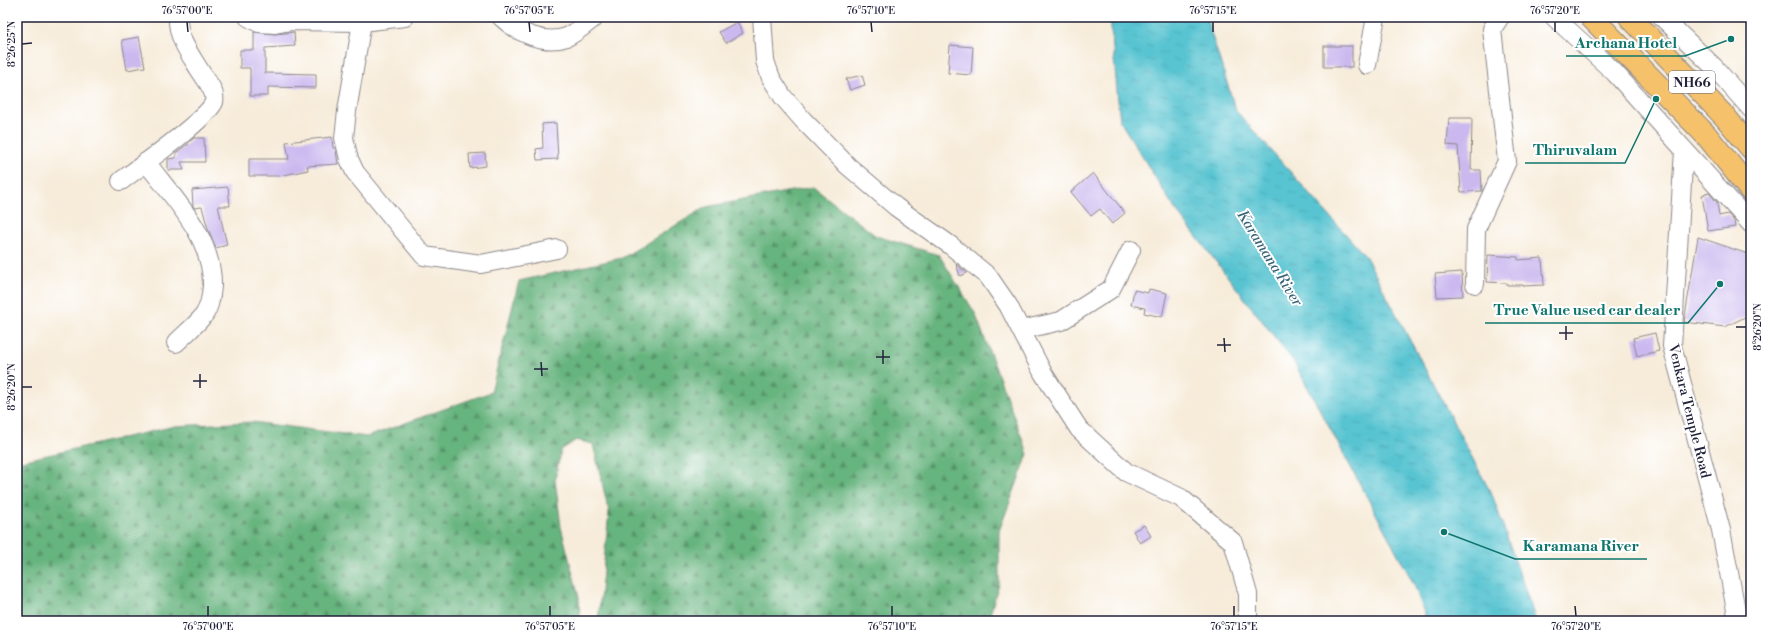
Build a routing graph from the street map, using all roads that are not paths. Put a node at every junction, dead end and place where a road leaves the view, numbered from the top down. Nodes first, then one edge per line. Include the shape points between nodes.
1 (178, 17) edge
2 (248, 17) edge
3 (404, 17) edge
4 (502, 17) edge
5 (595, 17) edge
6 (762, 17) edge
7 (1376, 17) edge
8 (1500, 17) edge
9 (1554, 17) edge
10 (1591, 17) edge
11 (1630, 17) edge
12 (1662, 17) edge
13 (362, 22) junction
14 (1367, 65) dead end
15 (1751, 109) edge
16 (1751, 148) edge
17 (1684, 150) junction
18 (146, 162) junction
19 (121, 181) dead end
20 (1751, 191) edge
21 (1751, 224) edge
22 (557, 249) dead end
23 (1131, 250) dead end
24 (1475, 284) dead end
25 (1021, 330) junction
26 (176, 343) dead end
27 (1248, 621) edge
28 (1738, 621) edge

1 - 18 street via 178,30 213,93 214,102 183,133
2 - 13 street via 259,23 275,24
3 - 13 street
4 - 5 street via 527,35 548,40 568,36
6 - 25 street via 765,61 771,78 802,120 848,166 988,276
7 - 14 street
8 - 24 street via 1492,29 1507,161 1476,229
9 - 17 street via 1614,73
10 - 20 highway, NH66 via 1707,136
11 - 16 highway, NH66
12 - 15 street
13 - 22 street via 344,138 349,159 355,172 424,256 481,264
17 - 21 street
17 - 28 street, Venkara Temple Road via 1672,346 1720,530
18 - 19 street
18 - 26 street via 198,231 207,249 212,274 211,298 204,315
23 - 25 street via 1111,288 1061,321
25 - 27 street via 1043,373 1080,429 1126,472 1181,498 1233,542 1248,594

